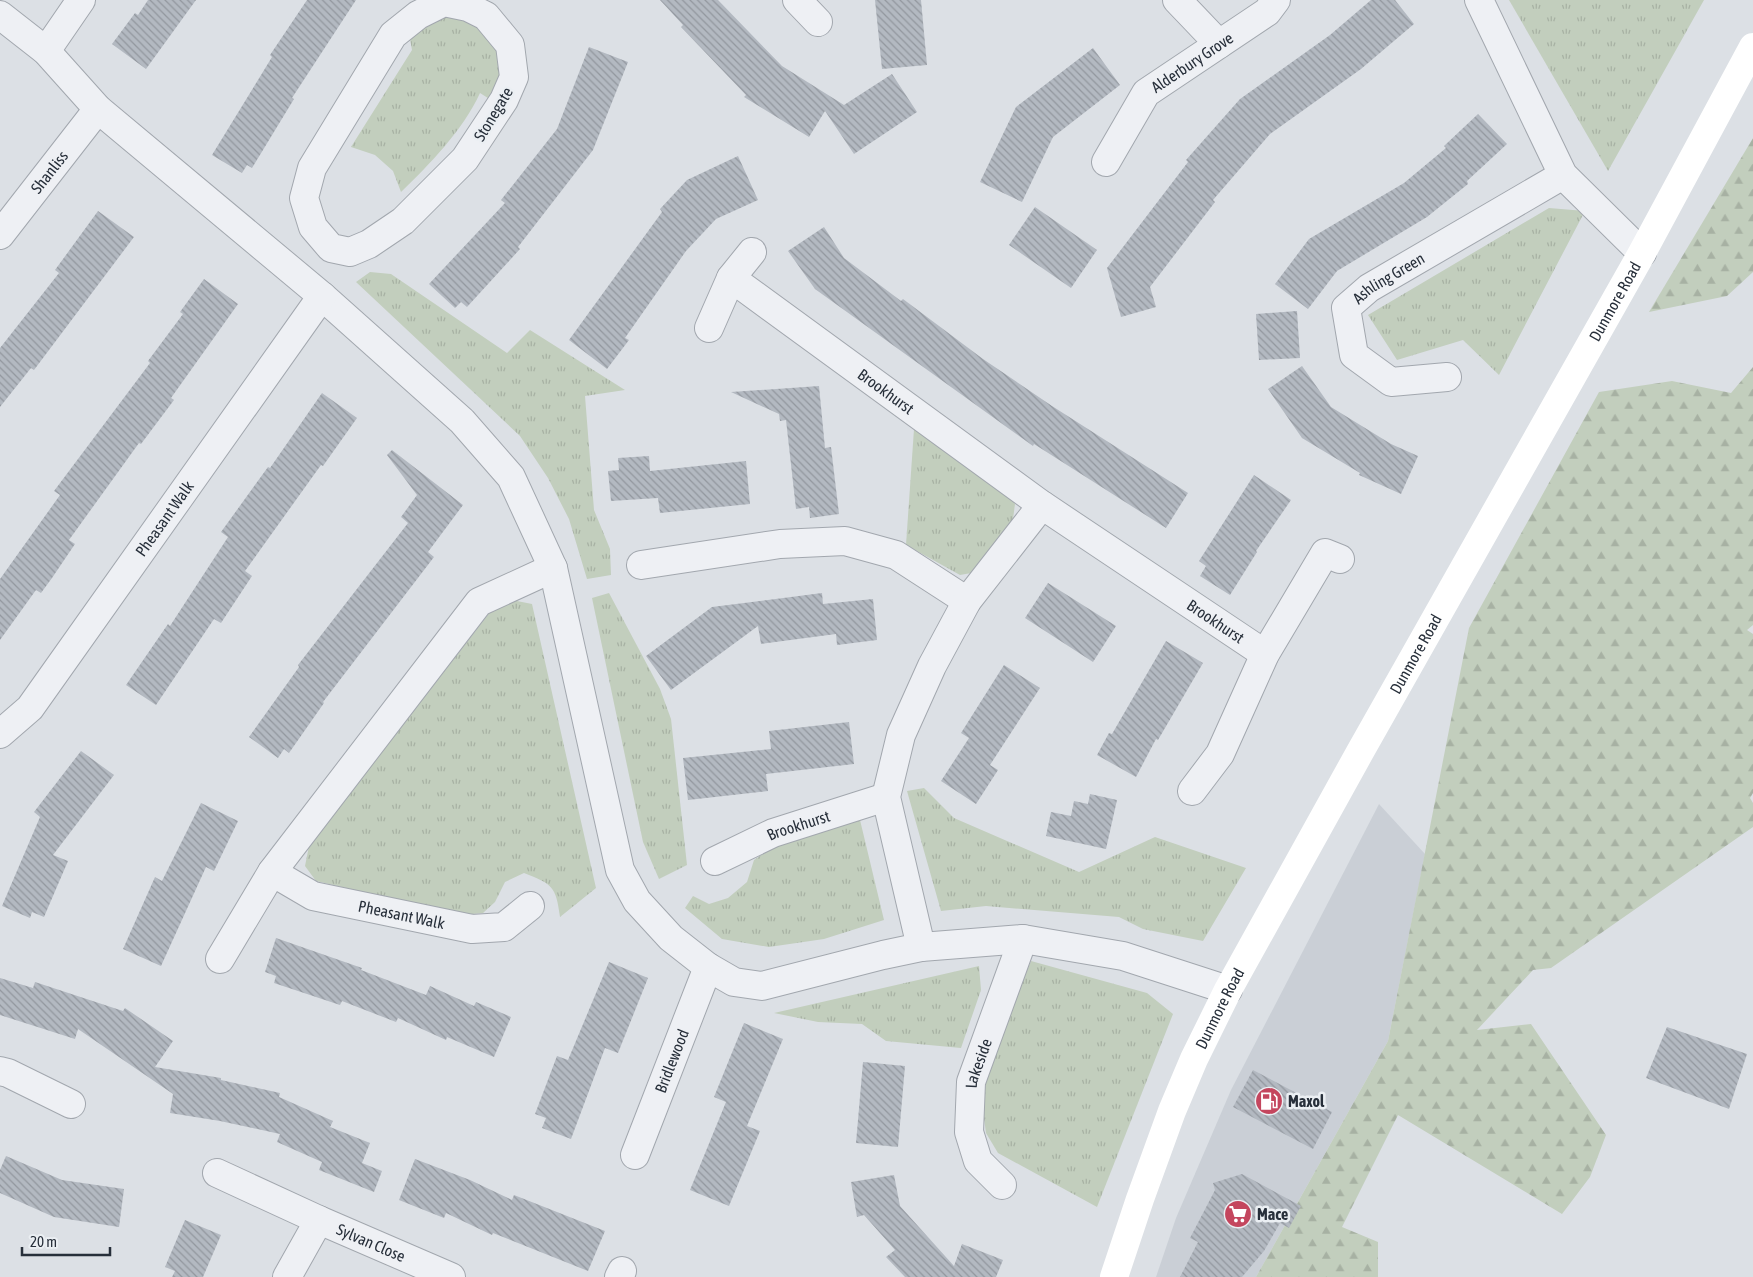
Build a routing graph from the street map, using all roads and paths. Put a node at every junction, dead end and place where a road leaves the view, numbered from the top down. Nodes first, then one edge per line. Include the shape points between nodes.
1 (81, 0) edge
2 (797, 0) edge
3 (1177, 0) edge
4 (1276, 0) edge
5 (1479, 0) edge
6 (0, 15) edge
7 (818, 22) dead end
8 (1219, 44) junction
9 (1753, 47) edge
10 (46, 51) junction
11 (98, 109) junction
12 (1106, 162) dead end
13 (1563, 175) junction
14 (0, 235) edge
15 (331, 248) junction
16 (752, 252) dead end
17 (1642, 253) junction
18 (731, 278) junction
19 (313, 289) junction
20 (708, 328) dead end
21 (1447, 377) dead end
22 (1042, 505) junction
23 (1340, 559) dead end
24 (641, 565) dead end
25 (553, 568) junction
26 (967, 601) junction
27 (1264, 654) junction
28 (0, 734) edge
29 (1192, 791) dead end
30 (886, 797) junction
31 (715, 861) dead end
32 (272, 872) junction
33 (530, 906) dead end
34 (1023, 939) junction
35 (921, 947) junction
36 (220, 959) dead end
37 (708, 968) junction
38 (1228, 990) junction
39 (0, 1071) edge
40 (71, 1104) dead end
41 (635, 1155) dead end
42 (217, 1173) dead end
43 (1002, 1185) dead end
44 (319, 1220) junction
45 (287, 1277) edge
46 (451, 1277) edge
47 (1114, 1277) edge

1 - 10 street
2 - 7 street
3 - 8 street
4 - 8 street, Alderbury Grove via 1267,12
5 - 13 street
6 - 10 street
8 - 12 street, Alderbury Grove via 1146,92
9 - 17 main road, Dunmore Road
10 - 11 street
11 - 14 street, Shanliss
11 - 19 street
13 - 17 street
13 - 21 street, Ashling Green via 1369,288 1346,308 1354,355 1391,382
15 - 15 street, Stonegate via 313,227 304,198 312,168 393,36 418,15 444,2 468,7 486,16 510,45 514,77 504,100 466,159 403,221 383,235 350,252
15 - 19 street
16 - 18 street
17 - 38 main road, Dunmore Road
18 - 20 street
18 - 22 street, Brookhurst
19 - 25 street via 462,421 511,477
19 - 28 street, Pheasant Walk via 30,708
22 - 26 street
22 - 27 street, Brookhurst
23 - 27 street via 1325,553
24 - 26 street via 780,544 845,541 896,555
25 - 32 street via 479,602
25 - 37 street via 620,870 637,901 672,938
26 - 30 street via 932,666 901,735
27 - 29 street via 1220,754
30 - 31 street, Brookhurst via 773,833
30 - 35 street
32 - 33 street, Pheasant Walk via 313,896 472,929 504,927
32 - 36 street
34 - 35 street
34 - 38 street via 1123,956
34 - 43 street, Lakeside via 971,1082 969,1132 978,1161
35 - 37 street via 762,986 734,982
37 - 41 street, Bridlewood
38 - 47 main road, Dunmore Road via 1172,1111
39 - 40 street
42 - 44 street, Sylvan Close
44 - 45 street, Sylvan Close
44 - 46 street, Sylvan Close

